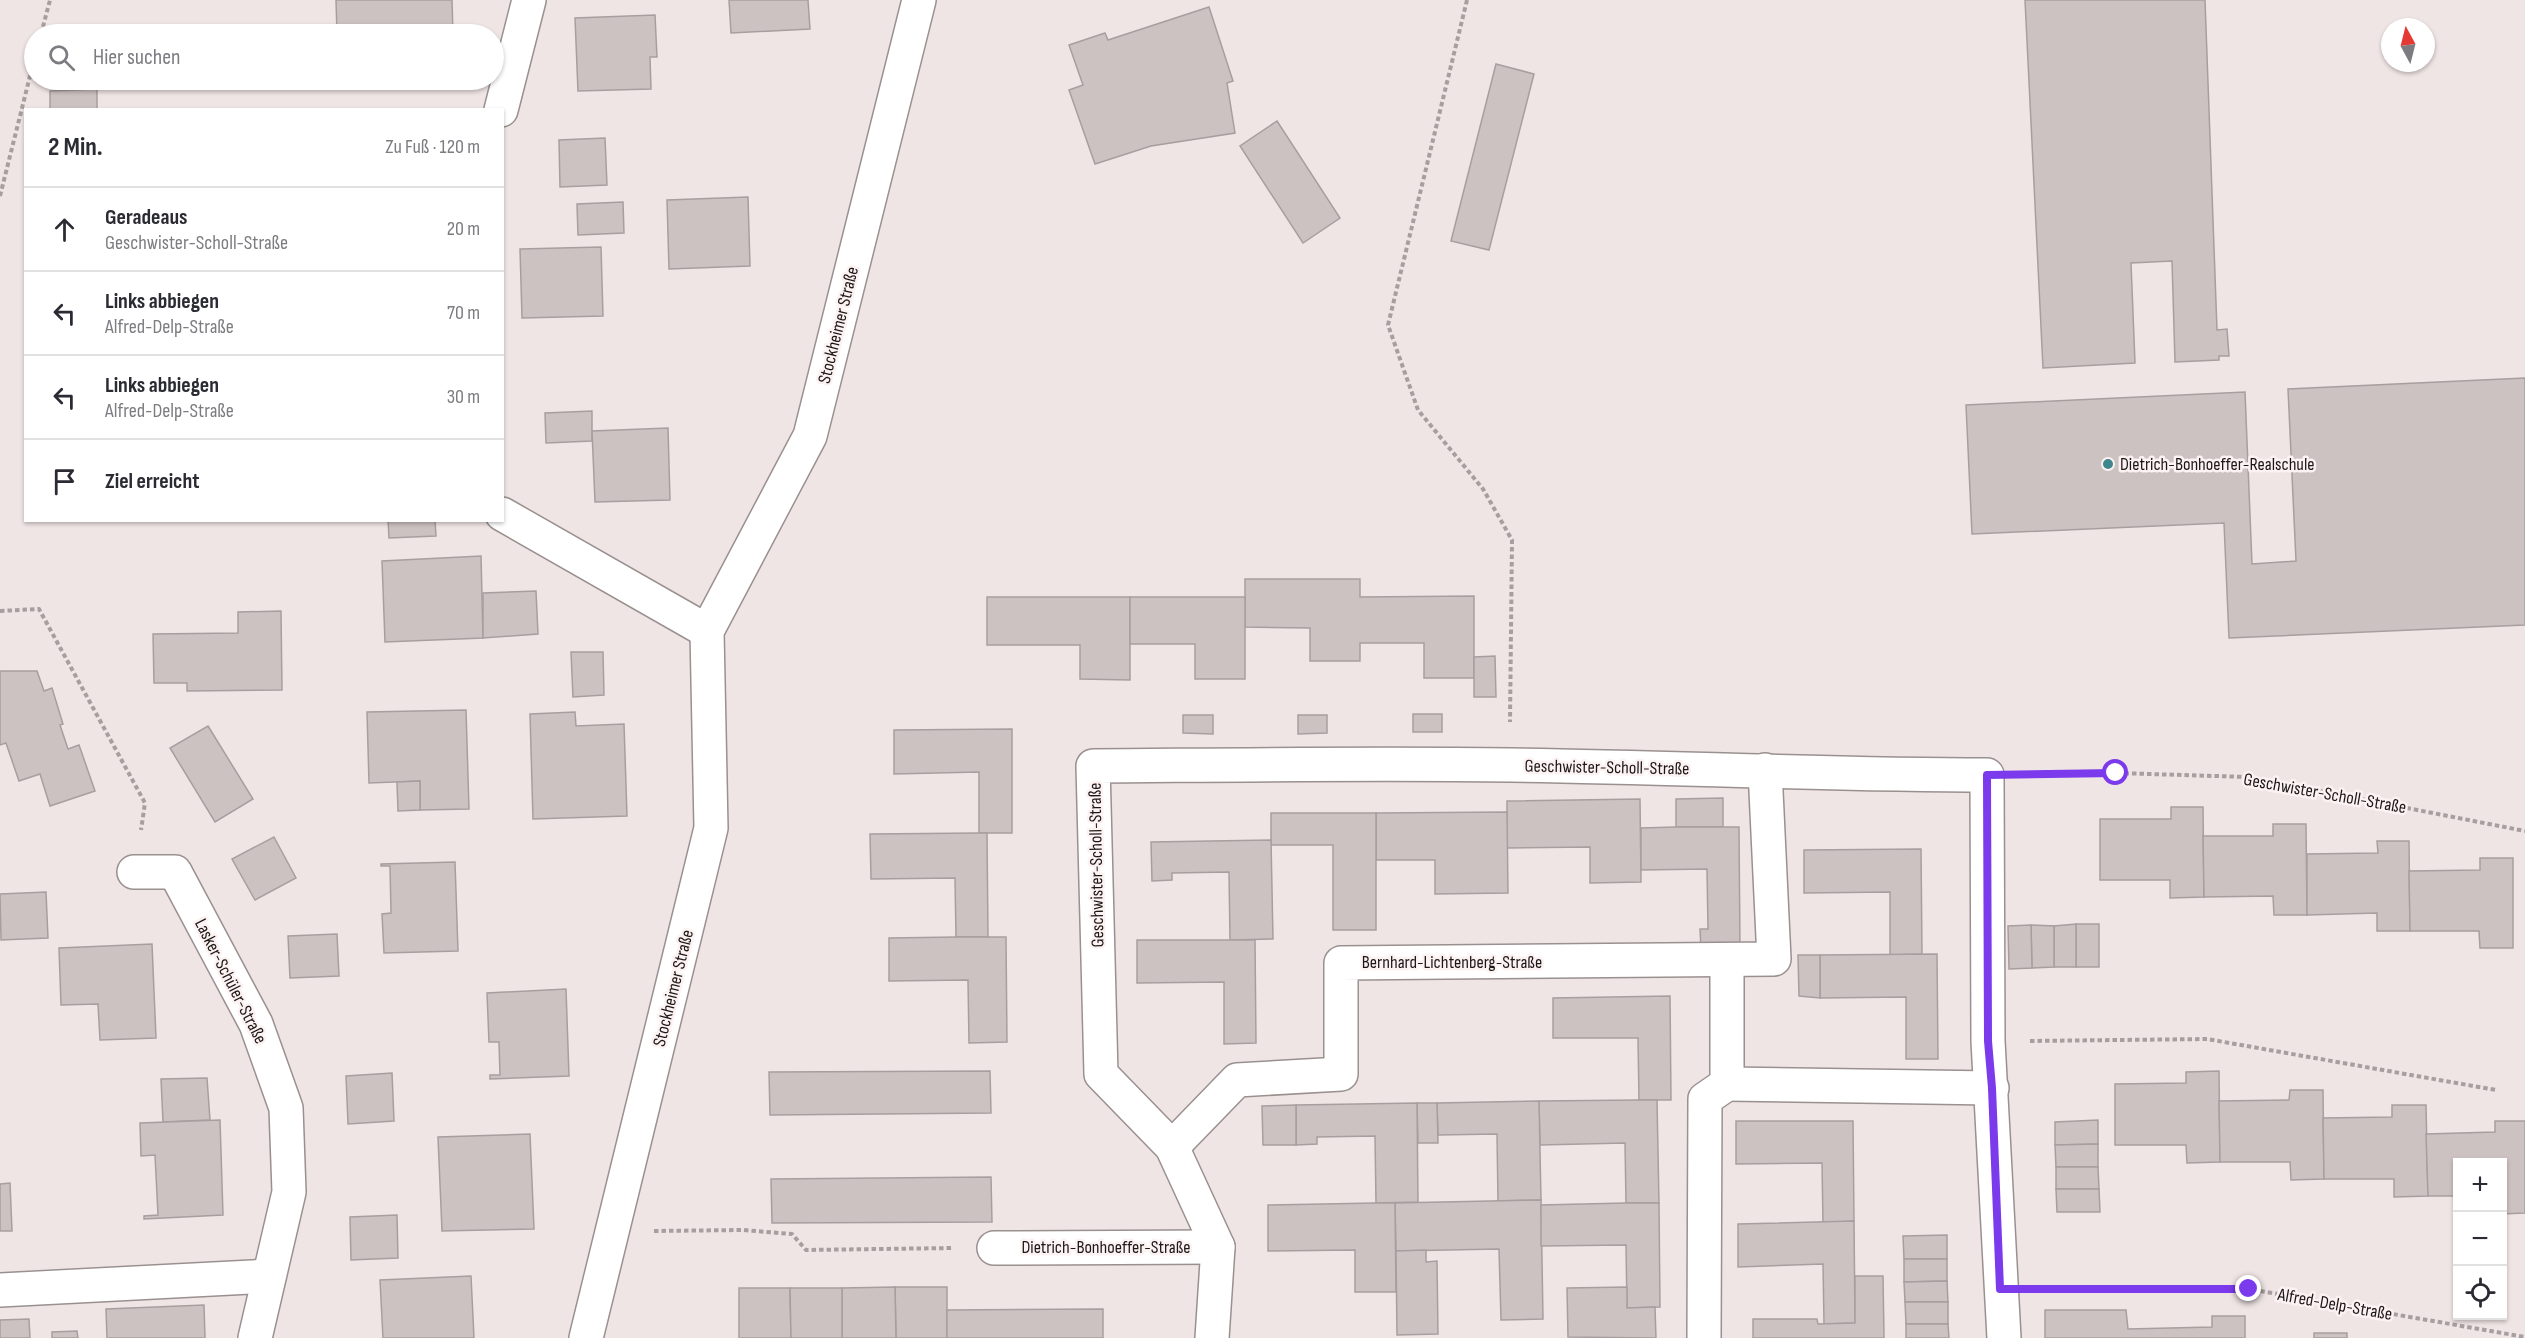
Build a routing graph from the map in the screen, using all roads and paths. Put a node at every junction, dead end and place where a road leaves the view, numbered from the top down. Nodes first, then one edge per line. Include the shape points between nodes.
1 (50, 0) edge
2 (529, 0) edge
3 (919, 0) edge
4 (1467, 0) edge
5 (44, 24) edge
6 (26, 90) edge
7 (502, 108) edge
8 (0, 196) edge
9 (504, 515) edge
10 (0, 611) edge
11 (707, 631) junction
12 (1509, 765) junction
13 (1765, 770) junction
14 (1987, 775) junction
15 (2525, 831) edge
16 (134, 872) joint
17 (1727, 960) junction
18 (1988, 1041) junction
19 (1727, 1084) junction
20 (1992, 1088) junction
21 (2496, 1090) dead end
22 (1173, 1147) junction
23 (612, 1231) junction
24 (1218, 1247) junction
25 (994, 1248) joint
26 (269, 1276) junction
27 (2000, 1289) junction
28 (0, 1290) edge
29 (2525, 1336) edge
30 (255, 1338) edge
31 (586, 1338) edge
32 (1212, 1338) edge
33 (1704, 1338) edge
34 (2004, 1338) edge

1 - 5 path
2 - 7 street
3 - 11 street, Stockheimer Straße via 810,436
4 - 12 path via 1388,325 1418,410 1483,489 1512,540
6 - 8 path
9 - 11 street
10 - 16 path via 39,609 145,803
11 - 23 street, Stockheimer Straße via 711,828
12 - 13 street, Geschwister-Scholl-Straße
12 - 22 street, Geschwister-Scholl-Straße via 1093,766 1101,1074
13 - 14 street, Geschwister-Scholl-Straße
13 - 17 street, Bernhard-Lichtenberg-Straße via 1774,959
14 - 15 path, Geschwister-Scholl-Straße via 2248,777
14 - 18 street
16 - 26 street, Lasker-Schüler-Straße via 175,872 256,1024 286,1108 289,1192
17 - 19 street
17 - 22 street, Bernhard-Lichtenberg-Straße via 1341,963 1341,1074 1237,1080
18 - 20 street
18 - 21 path via 2207,1040
19 - 20 street
19 - 33 street via 1705,1099
20 - 27 street
22 - 24 street, Dietrich-Bonhoeffer-Straße
23 - 25 path via 743,1230 792,1234 806,1250
23 - 31 street, Stockheimer Straße
24 - 25 street, Dietrich-Bonhoeffer-Straße
24 - 32 street, Dietrich-Bonhoeffer-Straße
26 - 28 street
26 - 30 street, Lasker-Schüler-Straße
27 - 29 path, Alfred-Delp-Straße via 2249,1289
27 - 34 street

